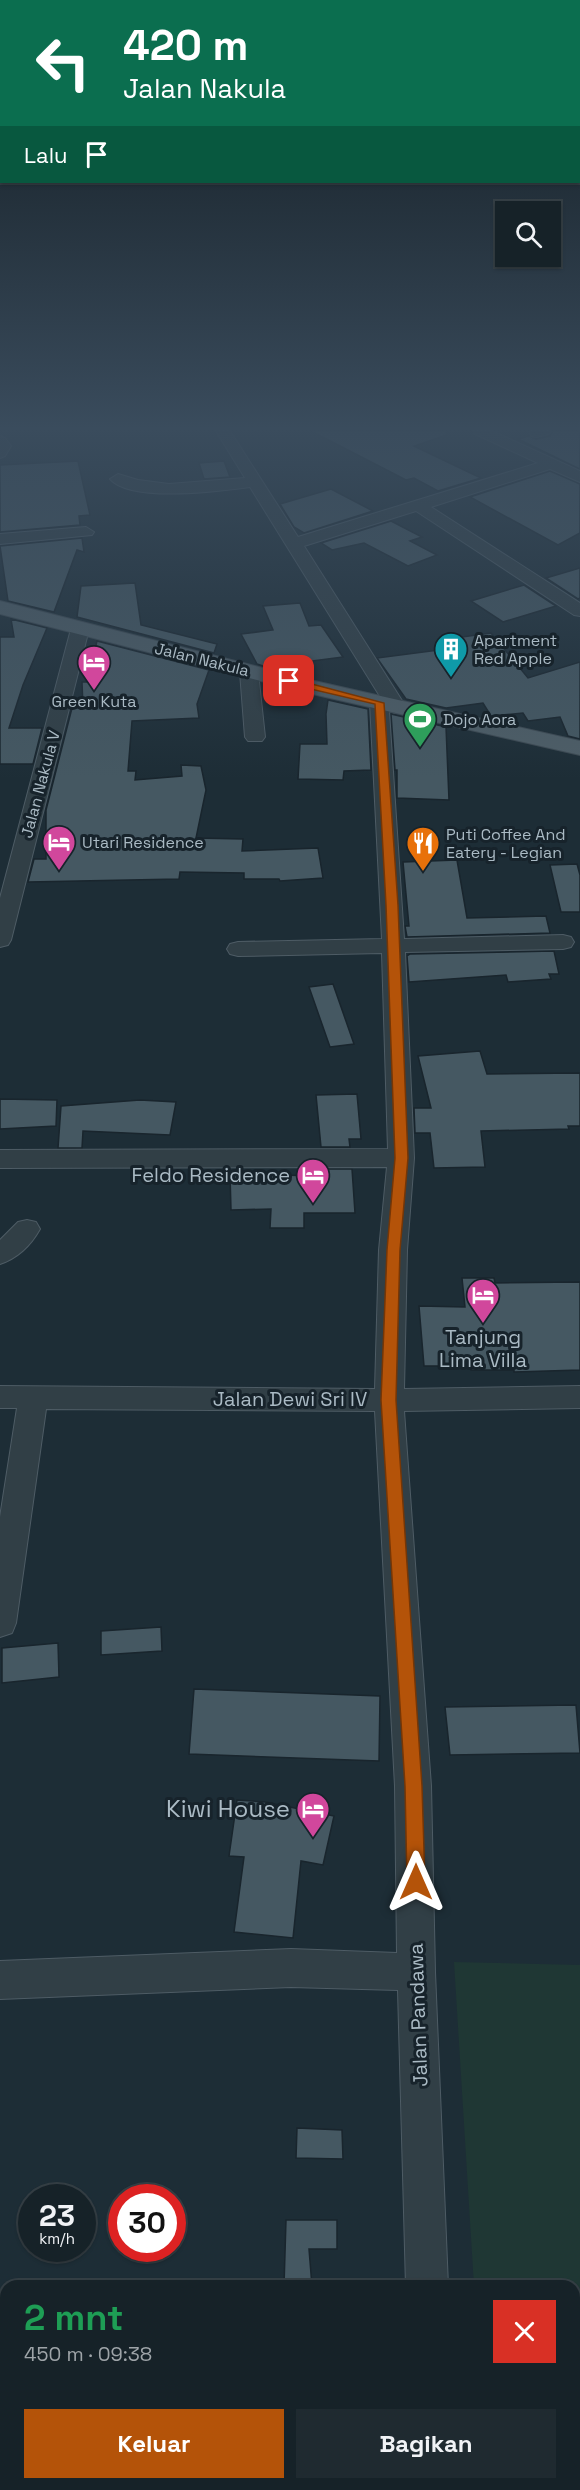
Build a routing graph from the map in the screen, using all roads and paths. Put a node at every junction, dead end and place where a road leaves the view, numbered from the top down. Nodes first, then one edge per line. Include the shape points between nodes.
1 (296, 547) edge
2 (482, 547) edge
3 (0, 607) edge
4 (580, 611) edge
5 (80, 629) junction
6 (249, 672) junction
7 (388, 705) junction
8 (255, 737) dead end
9 (580, 748) edge
10 (0, 940) edge
11 (563, 942) dead end
12 (394, 946) junction
13 (238, 949) dead end
14 (401, 1158) junction
15 (0, 1159) edge
16 (27, 1228) dead end
17 (0, 1254) edge
18 (0, 1397) edge
19 (580, 1397) edge
20 (33, 1398) junction
21 (389, 1400) junction
22 (0, 1623) edge
23 (416, 1972) junction
24 (0, 1980) edge
25 (427, 2280) edge

1 - 7 street
2 - 4 street
3 - 5 main road, Jalan Nakula
5 - 6 main road, Jalan Nakula
5 - 10 street, Jalan Nakula V
6 - 7 main road, Jalan Nakula
6 - 8 street
7 - 9 main road, Jalan Nakula
7 - 12 street, Jalan Pandawa
11 - 12 street
12 - 13 street
12 - 14 street, Jalan Pandawa
14 - 15 street
14 - 21 street, Jalan Pandawa via 393,1250
16 - 17 street
18 - 20 street, Jalan Dewi Sri IV
19 - 21 street, Jalan Dewi Sri IV
20 - 21 street, Jalan Dewi Sri IV
20 - 22 street
21 - 23 street, Jalan Pandawa via 414,1786
23 - 24 street via 291,1968
23 - 25 street, Jalan Pandawa

